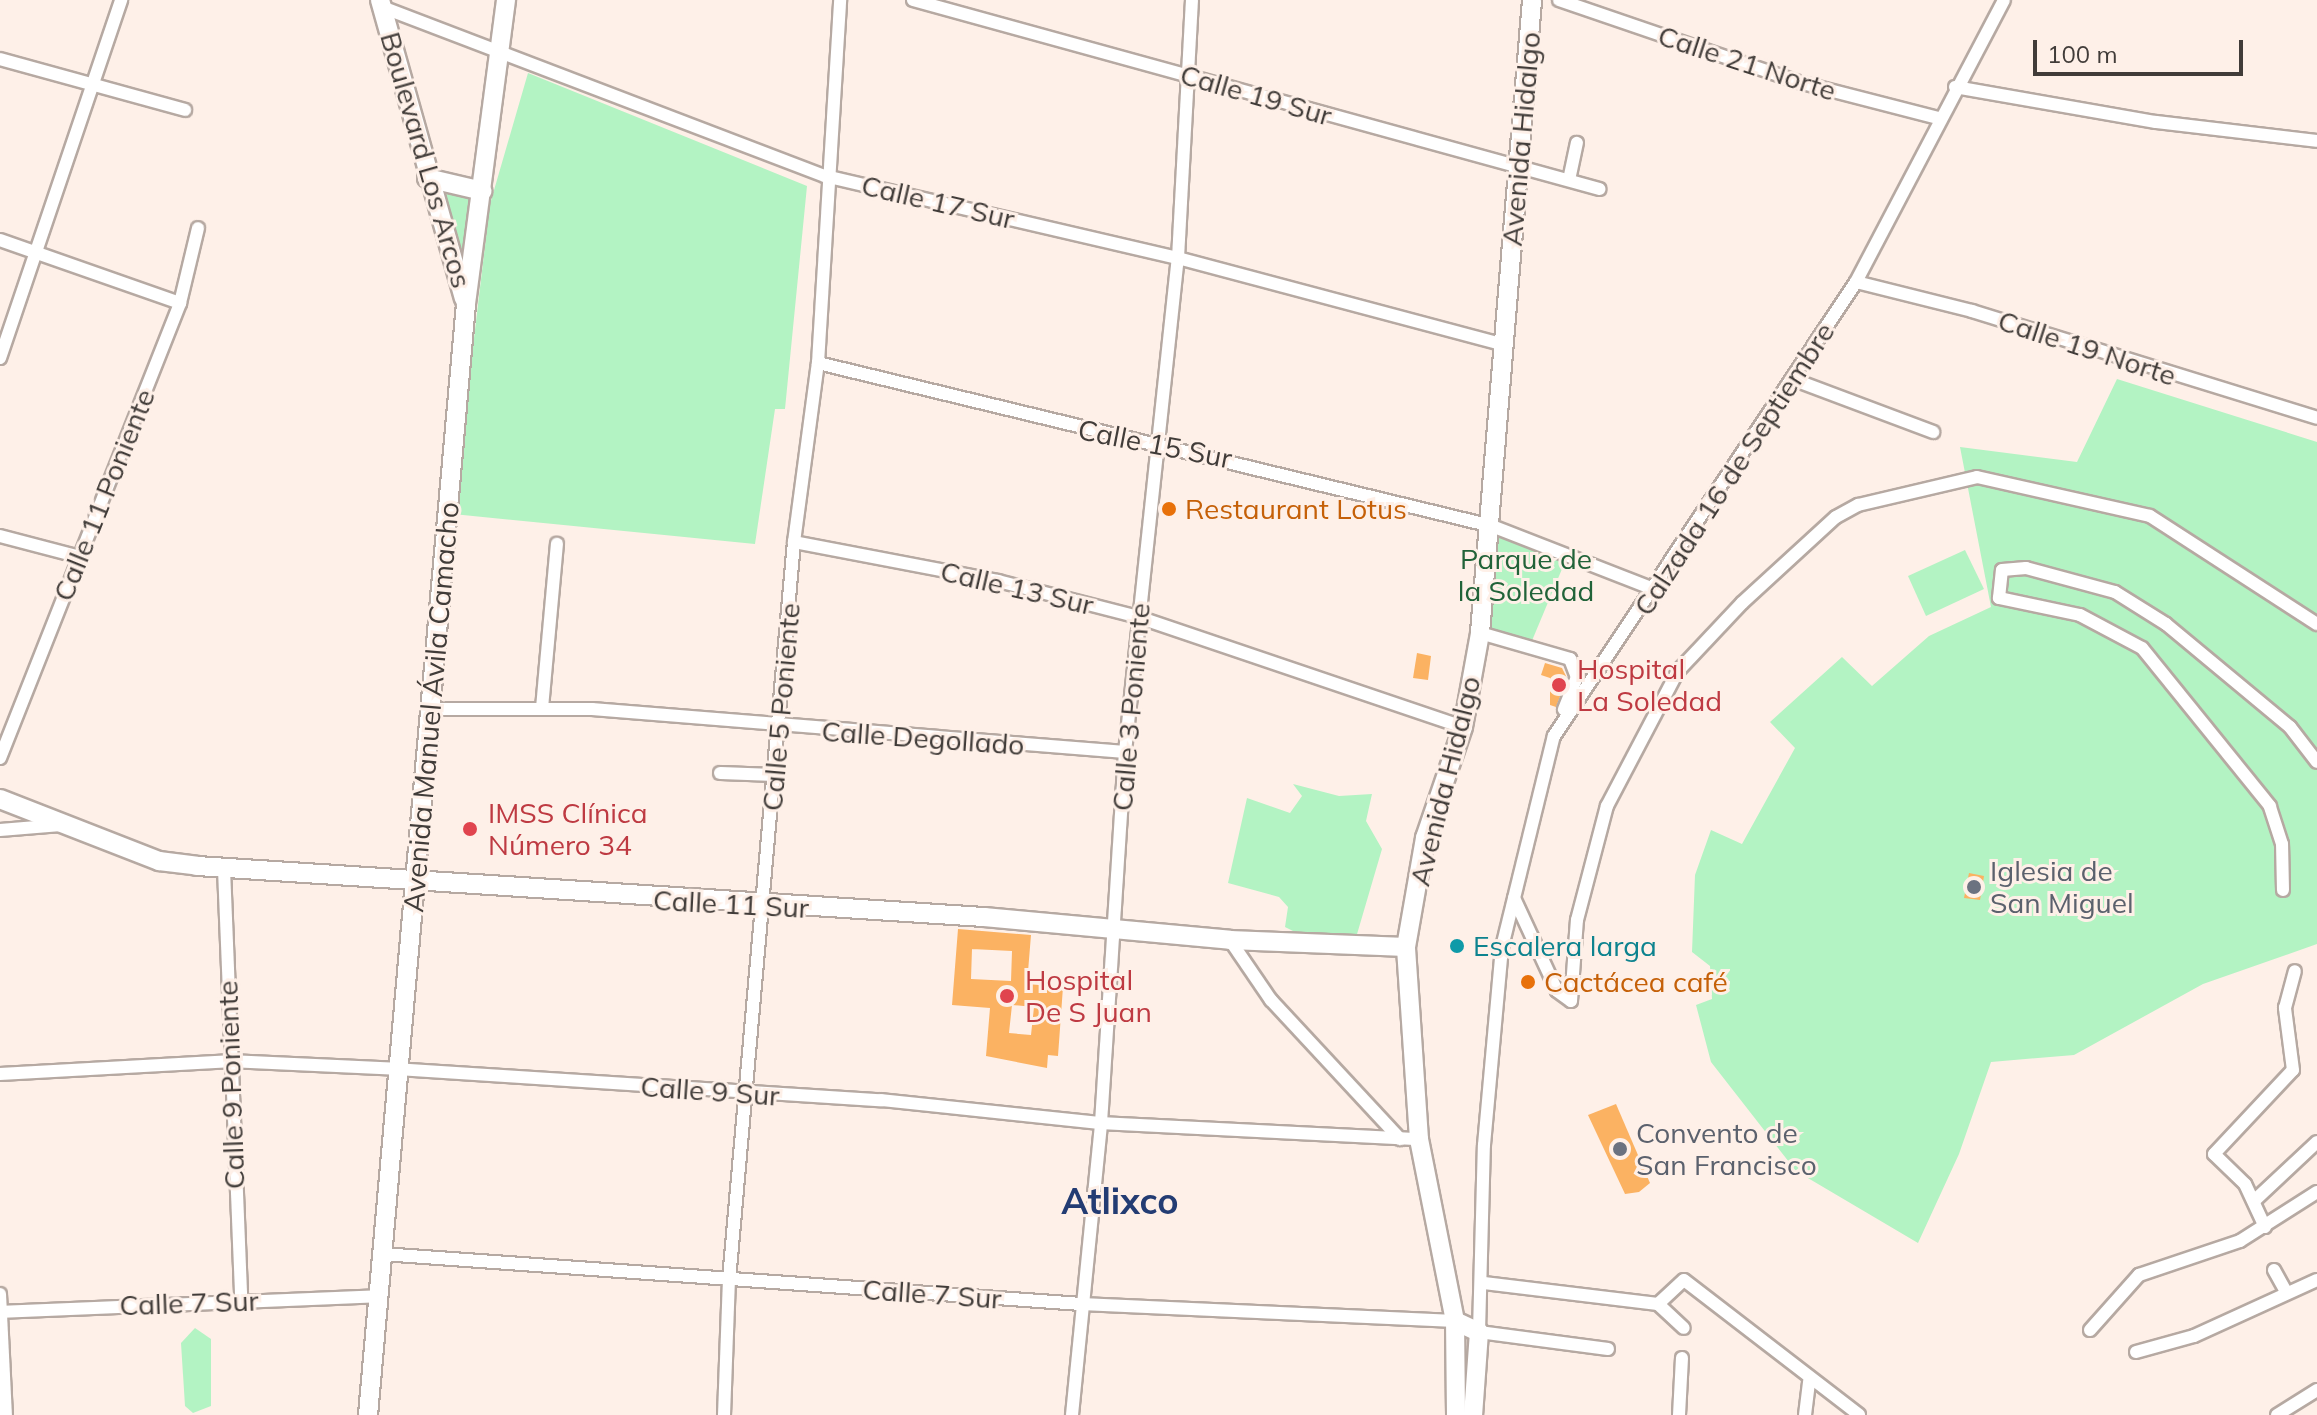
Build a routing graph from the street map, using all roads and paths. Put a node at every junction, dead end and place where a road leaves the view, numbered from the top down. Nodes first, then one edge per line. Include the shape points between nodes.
1 (121, 0) edge
2 (506, 0) edge
3 (840, 0) edge
4 (913, 0) edge
5 (1192, 0) edge
6 (1532, 0) edge
7 (1559, 0) edge
8 (2004, 0) edge
9 (949, 5) edge
10 (384, 6) edge
11 (502, 50) junction
12 (0, 59) edge
13 (1189, 76) junction
14 (96, 85) junction
15 (1955, 87) junction
16 (185, 110) dead end
17 (1938, 118) junction
18 (2317, 141) edge
19 (1577, 143) dead end
20 (1517, 168) junction
21 (825, 176) junction
22 (427, 178) junction
23 (1569, 180) junction
24 (1599, 189) dead end
25 (482, 191) junction
26 (198, 228) dead end
27 (0, 240) edge
28 (40, 254) junction
29 (1178, 258) junction
30 (1856, 282) junction
31 (180, 303) junction
32 (466, 304) junction
33 (1506, 345) junction
34 (0, 358) edge
35 (818, 363) junction
36 (1792, 379) junction
37 (2317, 418) edge
38 (1933, 432) dead end
39 (1160, 444) junction
40 (1492, 526) junction
41 (0, 536) edge
42 (794, 542) junction
43 (557, 544) dead end
44 (80, 557) junction
45 (1656, 590) junction
46 (1138, 617) junction
47 (2317, 624) edge
48 (1480, 633) junction
49 (542, 708) junction
50 (434, 709) junction
51 (782, 727) junction
52 (1463, 727) junction
53 (1554, 736) junction
54 (1125, 752) junction
55 (0, 758) edge
56 (2317, 762) edge
57 (720, 773) dead end
58 (775, 775) junction
59 (0, 799) edge
60 (55, 821) junction
61 (0, 830) edge
62 (224, 869) junction
63 (417, 884) junction
64 (2283, 890) dead end
65 (1514, 898) junction
66 (766, 907) junction
67 (1115, 931) junction
68 (1230, 940) junction
69 (1406, 947) junction
70 (2295, 971) dead end
71 (229, 1061) junction
72 (396, 1069) junction
73 (0, 1074) edge
74 (748, 1094) junction
75 (1101, 1123) junction
76 (1409, 1139) junction
77 (2317, 1142) edge
78 (2317, 1192) edge
79 (2255, 1200) junction
80 (2265, 1227) junction
81 (382, 1254) junction
82 (2274, 1270) dead end
83 (729, 1280) junction
84 (2317, 1280) edge
85 (1484, 1283) junction
86 (2286, 1292) junction
87 (0, 1294) edge
88 (378, 1296) junction
89 (241, 1300) junction
90 (1082, 1304) junction
91 (1658, 1304) junction
92 (0, 1312) edge
93 (1455, 1321) junction
94 (1684, 1328) dead end
95 (2090, 1330) dead end
96 (1479, 1332) junction
97 (1608, 1349) dead end
98 (2136, 1352) dead end
99 (1682, 1358) dead end
100 (1809, 1381) junction
101 (2317, 1390) edge
102 (6, 1415) edge
103 (368, 1415) edge
104 (724, 1415) edge
105 (1072, 1415) edge
106 (1456, 1415) edge
107 (1473, 1415) edge
108 (1679, 1415) edge
109 (1805, 1415) edge
110 (1859, 1415) edge
111 (2277, 1415) edge

1 - 14 street
2 - 11 street, Avenida Manuel Ávila Camacho
3 - 21 street, Calle 5 Poniente
4 - 9 street, Calle 19 Sur
5 - 13 street, Calle 3 Poniente
6 - 20 street, Avenida Hidalgo
7 - 17 street, Calle 21 Norte via 1802,83
8 - 15 street, Calzada 16 de Septiembre
9 - 13 street, Calle 19 Sur
10 - 11 street, Calle 17 Sur
10 - 22 street, Boulevard Los Arcos
11 - 21 street, Calle 17 Sur
11 - 25 street, Avenida Manuel Ávila Camacho
12 - 14 street
13 - 20 street, Calle 19 Sur
13 - 29 street, Calle 3 Poniente
14 - 16 street
14 - 28 street
15 - 17 street, Calzada 16 de Septiembre
15 - 18 street via 2156,122
17 - 30 street, Calzada 16 de Septiembre
19 - 23 street
20 - 23 street, Calle 19 Sur
20 - 33 street, Avenida Hidalgo
21 - 29 street, Calle 17 Sur
21 - 35 street, Calle 5 Poniente
22 - 25 street
22 - 32 street, Boulevard Los Arcos
23 - 24 street, Calle 19 Sur
25 - 32 street, Avenida Manuel Ávila Camacho
26 - 31 street, Calle 11 Poniente
27 - 28 street
28 - 31 street
28 - 34 street
29 - 33 street, Calle 17 Sur
29 - 39 street, Calle 3 Poniente
30 - 36 street, Calzada 16 de Septiembre
30 - 37 street, Calle 19 Norte via 1972,311
31 - 44 street, Calle 11 Poniente
32 - 50 street, Avenida Manuel Ávila Camacho
33 - 40 street, Avenida Hidalgo
35 - 39 street, Calle 15 Sur via 1057,425
35 - 42 street, Calle 5 Poniente
36 - 38 street
36 - 45 street, Calzada 16 de Septiembre
39 - 40 street, Calle 15 Sur
39 - 46 street, Calle 3 Poniente
40 - 45 street, Calle 15 Sur
40 - 48 street, Avenida Hidalgo
41 - 44 street
42 - 46 street, Calle 13 Sur via 998,581
42 - 51 street, Calle 5 Poniente
43 - 49 street
44 - 55 street, Calle 11 Poniente
45 - 53 street, Calzada 16 de Septiembre
46 - 52 street, Calle 13 Sur
46 - 54 street, Calle 3 Poniente
47 - 65 street via 2150,516 1977,477 1858,505 1836,517 1678,671 1607,806 1577,920 1571,1001 1557,991
48 - 52 street, Avenida Hidalgo
48 - 53 street via 1576,665 1577,677
49 - 50 street, Calle Degollado
49 - 51 street, Calle Degollado
50 - 63 street, Avenida Manuel Ávila Camacho
51 - 54 street, Calle Degollado
51 - 58 street, Calle 5 Poniente
52 - 69 street, Avenida Hidalgo via 1425,838
53 - 65 street, Calzada 16 de Septiembre
54 - 67 street, Calle 3 Poniente
56 - 64 street via 2290,727 2166,624 2115,592 2026,568 2002,570 1999,598 2080,615 2142,648 2270,806 2282,844
57 - 58 street
58 - 66 street, Calle 5 Poniente
59 - 60 street
60 - 61 street, Calle 11 Sur
60 - 62 street, Calle 11 Sur via 159,861
62 - 63 street, Calle 11 Sur
62 - 71 street, Calle 9 Poniente
63 - 66 street, Calle 11 Sur
63 - 72 street, Avenida Manuel Ávila Camacho
65 - 85 street, Calzada 16 de Septiembre via 1502,947 1484,1145
66 - 67 street, Calle 11 Sur
66 - 74 street, Calle 5 Poniente
67 - 68 street, Calle 11 Sur
67 - 75 street, Calle 3 Poniente
68 - 69 street, Calle 11 Sur
68 - 76 street via 1271,1000
69 - 76 street, Avenida Hidalgo
70 - 79 street via 2285,1008 2293,1070 2214,1154
71 - 72 street, Calle 9 Sur
71 - 73 street, Calle 9 Sur
71 - 89 street, Calle 9 Poniente
72 - 74 street, Calle 9 Sur
72 - 81 street, Avenida Manuel Ávila Camacho
74 - 75 street, Calle 9 Sur
74 - 83 street, Calle 5 Poniente
75 - 76 street, Calle 9 Sur
75 - 90 street, Calle 3 Poniente
76 - 93 street, Avenida Hidalgo
77 - 79 street
78 - 80 street
79 - 80 street
80 - 95 street via 2139,1275
81 - 83 street, Calle 7 Sur
81 - 88 street, Avenida Manuel Ávila Camacho
82 - 86 street
83 - 90 street, Calle 7 Sur
83 - 104 street, Calle 5 Poniente
84 - 86 street
85 - 91 street
85 - 96 street, Calzada 16 de Septiembre
86 - 98 street via 2194,1336
87 - 92 street
88 - 89 street, Calle 7 Sur
88 - 103 street, Avenida Manuel Ávila Camacho
89 - 92 street, Calle 7 Sur
90 - 93 street, Calle 7 Sur
90 - 105 street, Calle 3 Poniente
91 - 94 street
91 - 100 street via 1684,1280
92 - 102 street
93 - 96 street, Calle 7 Sur
93 - 106 street, Avenida Hidalgo
96 - 97 street
96 - 107 street
99 - 108 street
100 - 109 street
100 - 110 street
101 - 111 street

